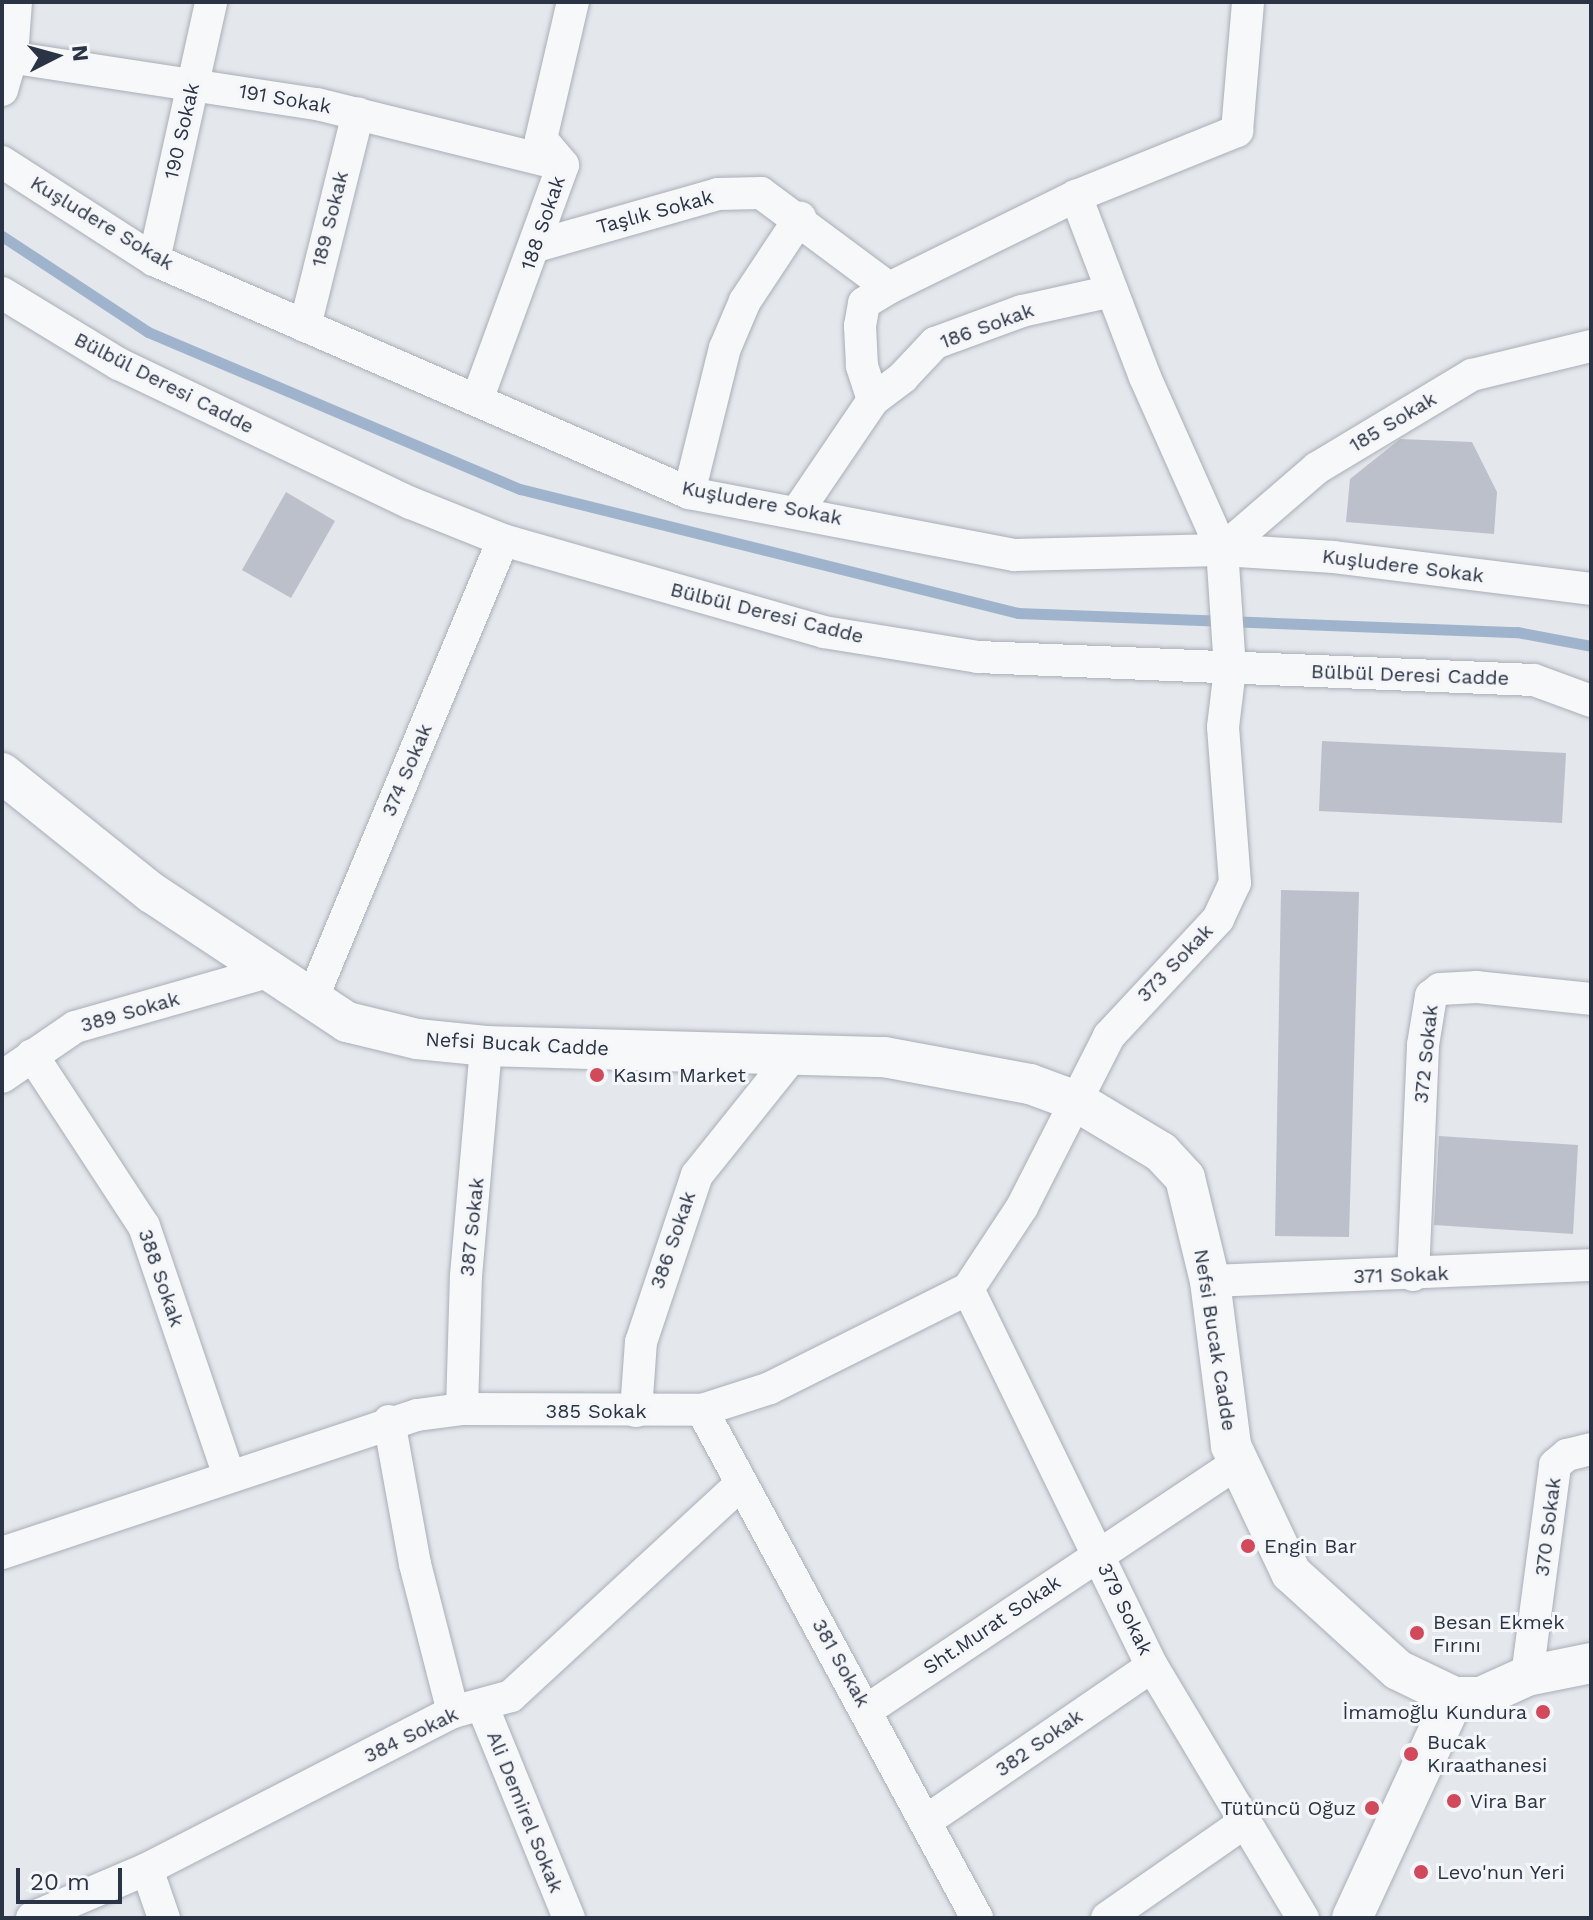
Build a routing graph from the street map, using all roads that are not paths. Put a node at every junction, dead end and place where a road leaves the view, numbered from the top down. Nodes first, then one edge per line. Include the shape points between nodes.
1 (16, 2) edge
2 (211, 2) edge
3 (573, 2) edge
4 (1248, 2) edge
5 (7, 56) edge
6 (193, 85) junction
7 (2, 90) edge
8 (358, 113) junction
9 (2, 162) edge
10 (563, 165) junction
11 (1076, 196) junction
12 (800, 218) junction
13 (536, 246) junction
14 (154, 260) junction
15 (889, 288) junction
16 (1112, 291) junction
17 (2, 293) edge
18 (305, 326) junction
19 (1591, 346) edge
20 (477, 400) junction
21 (873, 400) junction
22 (689, 493) junction
23 (797, 512) junction
24 (503, 540) junction
25 (1222, 550) junction
26 (1591, 589) edge
27 (1230, 669) junction
28 (1591, 701) edge
29 (2, 773) edge
30 (271, 971) junction
31 (312, 999) junction
32 (1591, 999) edge
33 (486, 1046) junction
34 (794, 1054) junction
35 (32, 1055) junction
36 (2, 1077) edge
37 (1076, 1101) junction
38 (1591, 1265) edge
39 (1413, 1275) junction
40 (1210, 1281) junction
41 (968, 1289) junction
42 (462, 1409) junction
43 (702, 1410) junction
44 (636, 1411) junction
45 (389, 1421) junction
46 (1591, 1449) edge
47 (1238, 1463) junction
48 (229, 1476) junction
49 (741, 1484) junction
50 (1098, 1552) junction
51 (2, 1553) edge
52 (1591, 1663) edge
53 (1152, 1666) junction
54 (1527, 1676) junction
55 (1454, 1697) junction
56 (468, 1709) junction
57 (867, 1710) junction
58 (926, 1821) junction
59 (1245, 1822) junction
60 (147, 1869) junction
61 (32, 1918) edge
62 (164, 1918) edge
63 (569, 1918) edge
64 (977, 1918) edge
65 (1107, 1918) edge
66 (1303, 1918) edge
67 (1352, 1918) edge

1 - 5 street
2 - 6 street, 190 Sokak
3 - 10 street, 188 Sokak via 541,139
4 - 11 street via 1237,131
5 - 6 street, 191 Sokak
5 - 7 street
6 - 8 street, 191 Sokak
6 - 14 street, 190 Sokak
8 - 10 street, 191 Sokak
8 - 18 street, 189 Sokak
9 - 14 street, Kuşludere Sokak
10 - 13 street, 188 Sokak
11 - 15 street
11 - 16 street
12 - 13 street, Taşlık Sokak via 761,193 718,194
12 - 15 street, Taşlık Sokak
12 - 22 street via 745,301 725,348
13 - 20 street, 188 Sokak
14 - 18 street, Kuşludere Sokak
15 - 21 street via 864,303 860,326 862,366
16 - 21 street, 186 Sokak via 1022,311 935,343
16 - 25 street
17 - 24 street, Bülbül Deresi Cadde via 119,364 411,503
18 - 20 street, Kuşludere Sokak
19 - 25 street, 185 Sokak via 1472,375 1317,468
20 - 22 street, Kuşludere Sokak
21 - 23 street, 186 Sokak
22 - 23 street, Kuşludere Sokak
23 - 25 street, Kuşludere Sokak via 1014,555
24 - 27 street, Bülbül Deresi Cadde via 824,632 978,657
24 - 31 street, 374 Sokak
25 - 26 street, Kuşludere Sokak via 1334,557
25 - 27 street, 373 Sokak
27 - 28 street, Bülbül Deresi Cadde via 1534,680
27 - 37 street, 373 Sokak via 1223,727 1235,883 1228,903 1109,1036
29 - 30 street, Nefsi Bucak Cadde via 152,893
30 - 31 street, Nefsi Bucak Cadde
30 - 35 street, 389 Sokak via 75,1027
31 - 33 street, Nefsi Bucak Cadde via 347,1022 417,1039
32 - 39 street, 372 Sokak via 1477,987 1440,989 1431,996 1423,1045
33 - 34 street, Nefsi Bucak Cadde
33 - 42 street, 387 Sokak via 466,1276
34 - 37 street, Nefsi Bucak Cadde via 884,1057 1030,1084
34 - 44 street, 386 Sokak via 697,1175 641,1342
35 - 36 street, 389 Sokak
35 - 48 street, 388 Sokak via 144,1226
37 - 40 street, Nefsi Bucak Cadde via 1161,1152 1185,1178
37 - 41 street, 385 Sokak via 999,1247
38 - 39 street, 371 Sokak
39 - 40 street, 371 Sokak
40 - 47 street, Nefsi Bucak Cadde
41 - 43 street, 385 Sokak via 770,1388
41 - 50 street, 379 Sokak
42 - 44 street, 385 Sokak
42 - 45 street, 385 Sokak
43 - 44 street, 385 Sokak
43 - 49 street, 381 Sokak
45 - 48 street, 385 Sokak
45 - 56 street via 415,1564
46 - 54 street, 370 Sokak via 1555,1465
47 - 50 street, Sht.Murat Sokak
47 - 55 street, Nefsi Bucak Cadde via 1291,1573 1398,1670
48 - 51 street, 385 Sokak
49 - 56 street, 384 Sokak via 511,1696
49 - 57 street, 381 Sokak
50 - 53 street, 379 Sokak
50 - 57 street, Sht.Murat Sokak
52 - 54 street
53 - 58 street, 382 Sokak
53 - 59 street, 379 Sokak
54 - 55 street via 1481,1697
55 - 67 street
56 - 60 street, 384 Sokak
56 - 63 street, Ali Demirel Sokak
57 - 58 street, 381 Sokak
58 - 64 street, 381 Sokak
59 - 65 street
59 - 66 street, 379 Sokak
60 - 61 street, 384 Sokak
60 - 62 street

